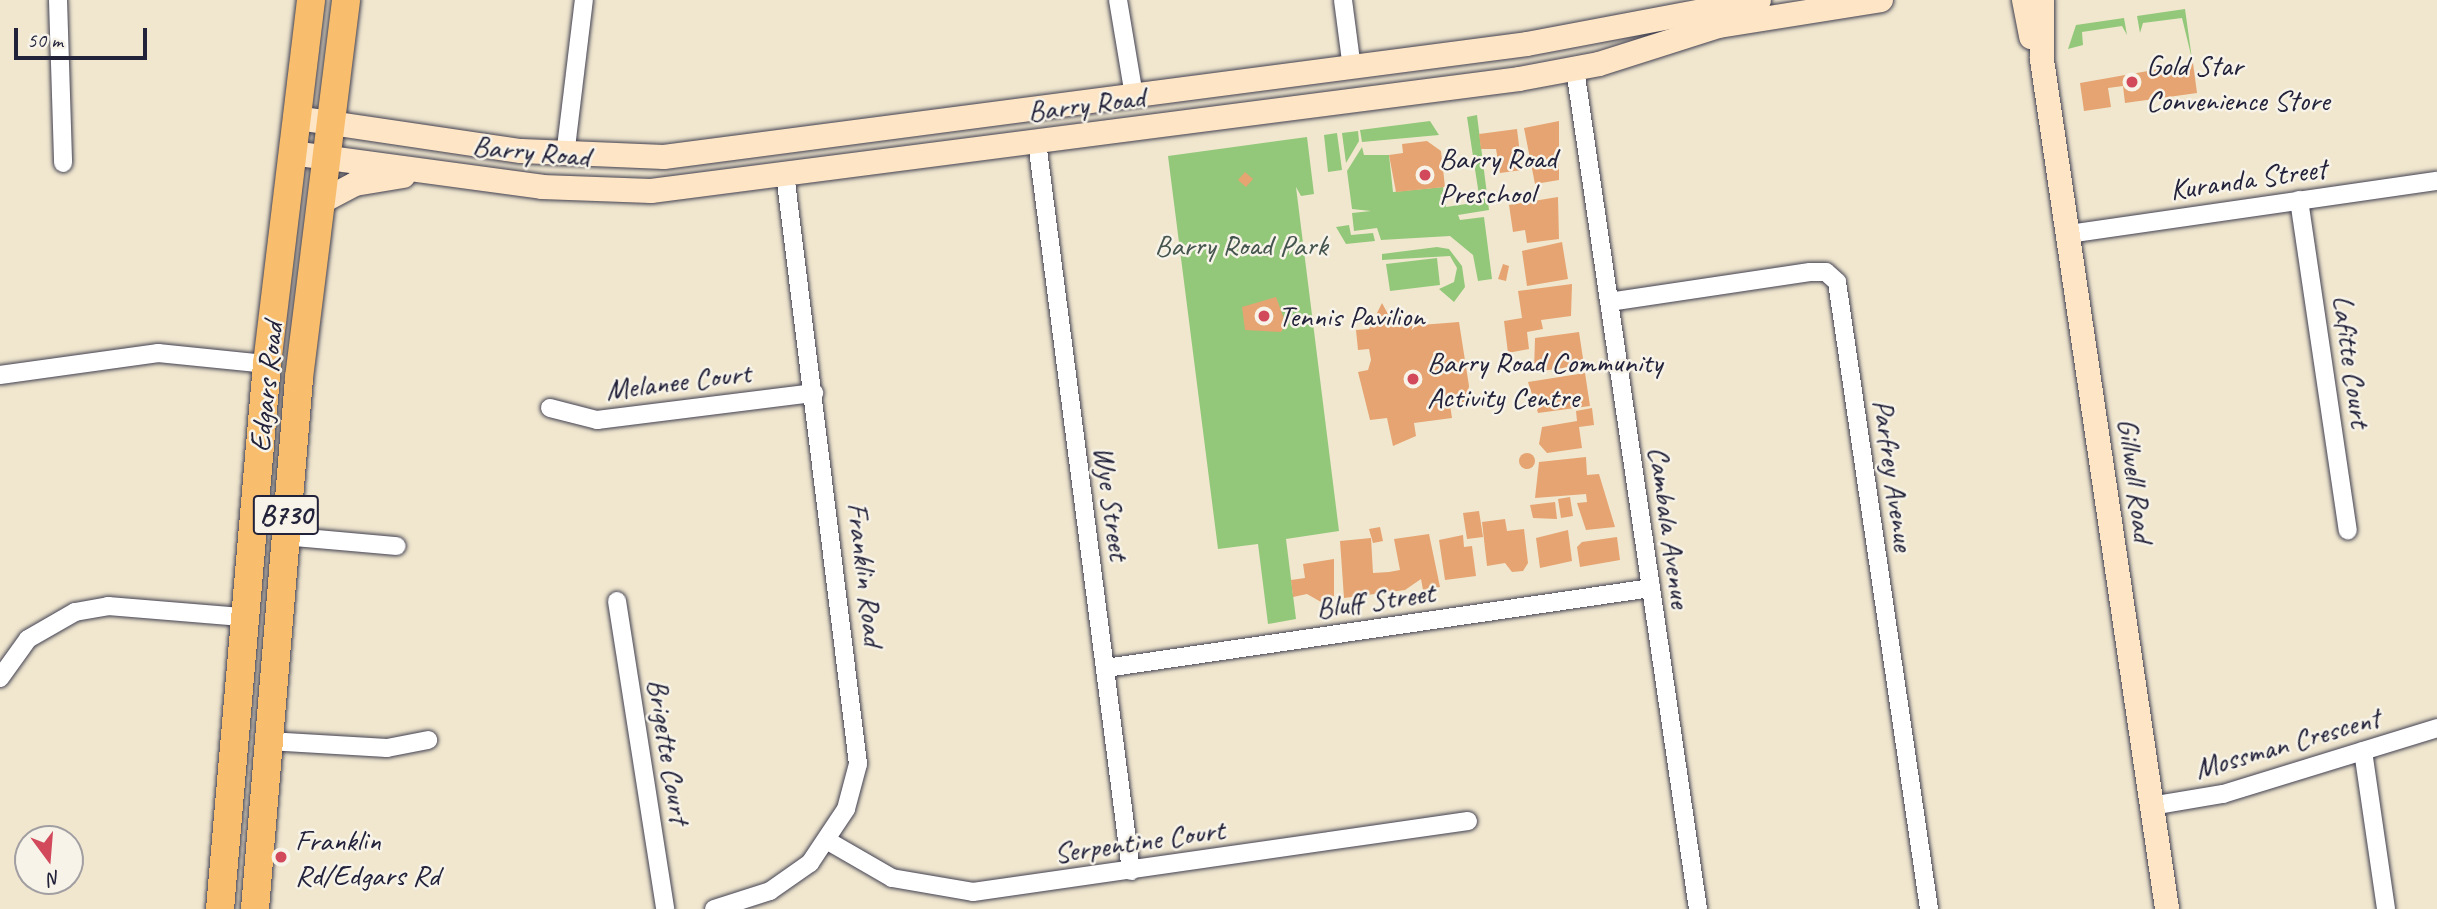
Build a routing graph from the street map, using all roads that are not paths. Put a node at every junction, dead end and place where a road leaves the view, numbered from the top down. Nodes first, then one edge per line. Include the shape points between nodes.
1 (58, 0) edge
2 (312, 0) edge
3 (346, 0) edge
4 (584, 0) edge
5 (1118, 0) edge
6 (1343, 0) edge
7 (1759, 0) edge
8 (1881, 0) edge
9 (2024, 0) edge
10 (2042, 0) edge
11 (1838, 3) edge
12 (1569, 37) junction
13 (2042, 60) junction
14 (1352, 68) junction
15 (1575, 69) junction
16 (1134, 96) junction
17 (297, 118) junction
18 (331, 122) junction
19 (781, 142) junction
20 (1037, 142) junction
21 (292, 153) junction
22 (565, 156) junction
23 (327, 158) junction
24 (63, 163) dead end
25 (435, 172) junction
26 (785, 174) junction
27 (2437, 181) edge
28 (2300, 200) junction
29 (323, 201) junction
30 (2068, 234) junction
31 (1609, 302) junction
32 (267, 364) junction
33 (0, 375) edge
34 (814, 393) junction
35 (550, 408) dead end
36 (2348, 530) dead end
37 (284, 536) junction
38 (397, 546) dead end
39 (1651, 588) junction
40 (617, 601) dead end
41 (242, 617) junction
42 (1106, 668) junction
43 (0, 678) edge
44 (2437, 728) edge
45 (428, 740) dead end
46 (268, 741) junction
47 (2363, 751) junction
48 (2151, 806) junction
49 (1468, 821) dead end
50 (828, 841) junction
51 (1131, 871) junction
52 (220, 909) edge
53 (255, 909) edge
54 (665, 909) edge
55 (714, 909) edge
56 (1698, 909) edge
57 (1930, 909) edge
58 (2167, 909) edge
59 (2386, 909) edge

1 - 24 street
2 - 17 main road, Edgars Road / B730
3 - 18 main road, Edgars Road / B730
4 - 22 street
5 - 16 street
6 - 14 street
7 - 12 street, Barry Road
8 - 11 street, Barry Road
9 - 13 street, Gillwell Road
10 - 13 street, Gillwell Road
11 - 15 street, Barry Road via 1719,26
12 - 14 street, Barry Road
12 - 15 street
13 - 30 street, Gillwell Road
14 - 16 street, Barry Road
15 - 20 street, Barry Road
15 - 31 street, Cambala Avenue
16 - 19 street, Barry Road
17 - 18 street, Barry Road
17 - 21 main road, Edgars Road / B730
18 - 22 street, Barry Road
18 - 23 main road, Edgars Road / B730
19 - 22 street, Barry Road via 632,160
19 - 26 street
20 - 26 street, Barry Road
20 - 42 street, Wye Street
21 - 23 street, Barry Road
21 - 32 main road, Edgars Road / B730
23 - 25 street, Barry Road
23 - 29 main road, Edgars Road / B730
25 - 26 street, Barry Road via 625,192
25 - 29 street via 355,184
26 - 34 street, Franklin Road
27 - 28 street, Kuranda Street
28 - 30 street, Kuranda Street
28 - 36 street, Lafitte Court
29 - 37 main road, Edgars Road / B730
30 - 48 street, Gillwell Road
31 - 39 street, Cambala Avenue
31 - 57 street, Parfrey Avenue via 1810,272 1826,272 1837,282
32 - 33 street via 158,353
32 - 41 main road, Edgars Road / B730
34 - 35 street, Melanee Court via 597,420
34 - 50 street, Franklin Road via 858,739 854,785
37 - 38 street
37 - 46 main road, Edgars Road / B730
39 - 42 street, Bluff Street
39 - 56 street, Cambala Avenue
40 - 54 street, Brigette Court
41 - 43 street via 133,607 83,610 28,639
41 - 52 main road, Edgars Road / B730
42 - 51 street, Wye Street
44 - 47 street, Mossman Crescent
45 - 46 street via 387,748
46 - 53 main road, Edgars Road / B730
47 - 48 street, Mossman Crescent via 2223,794
47 - 59 street
48 - 58 street, Gillwell Road
49 - 51 street, Serpentine Court
50 - 51 street, Serpentine Court via 892,878 946,890 997,890
50 - 55 street, Franklin Road via 779,886

